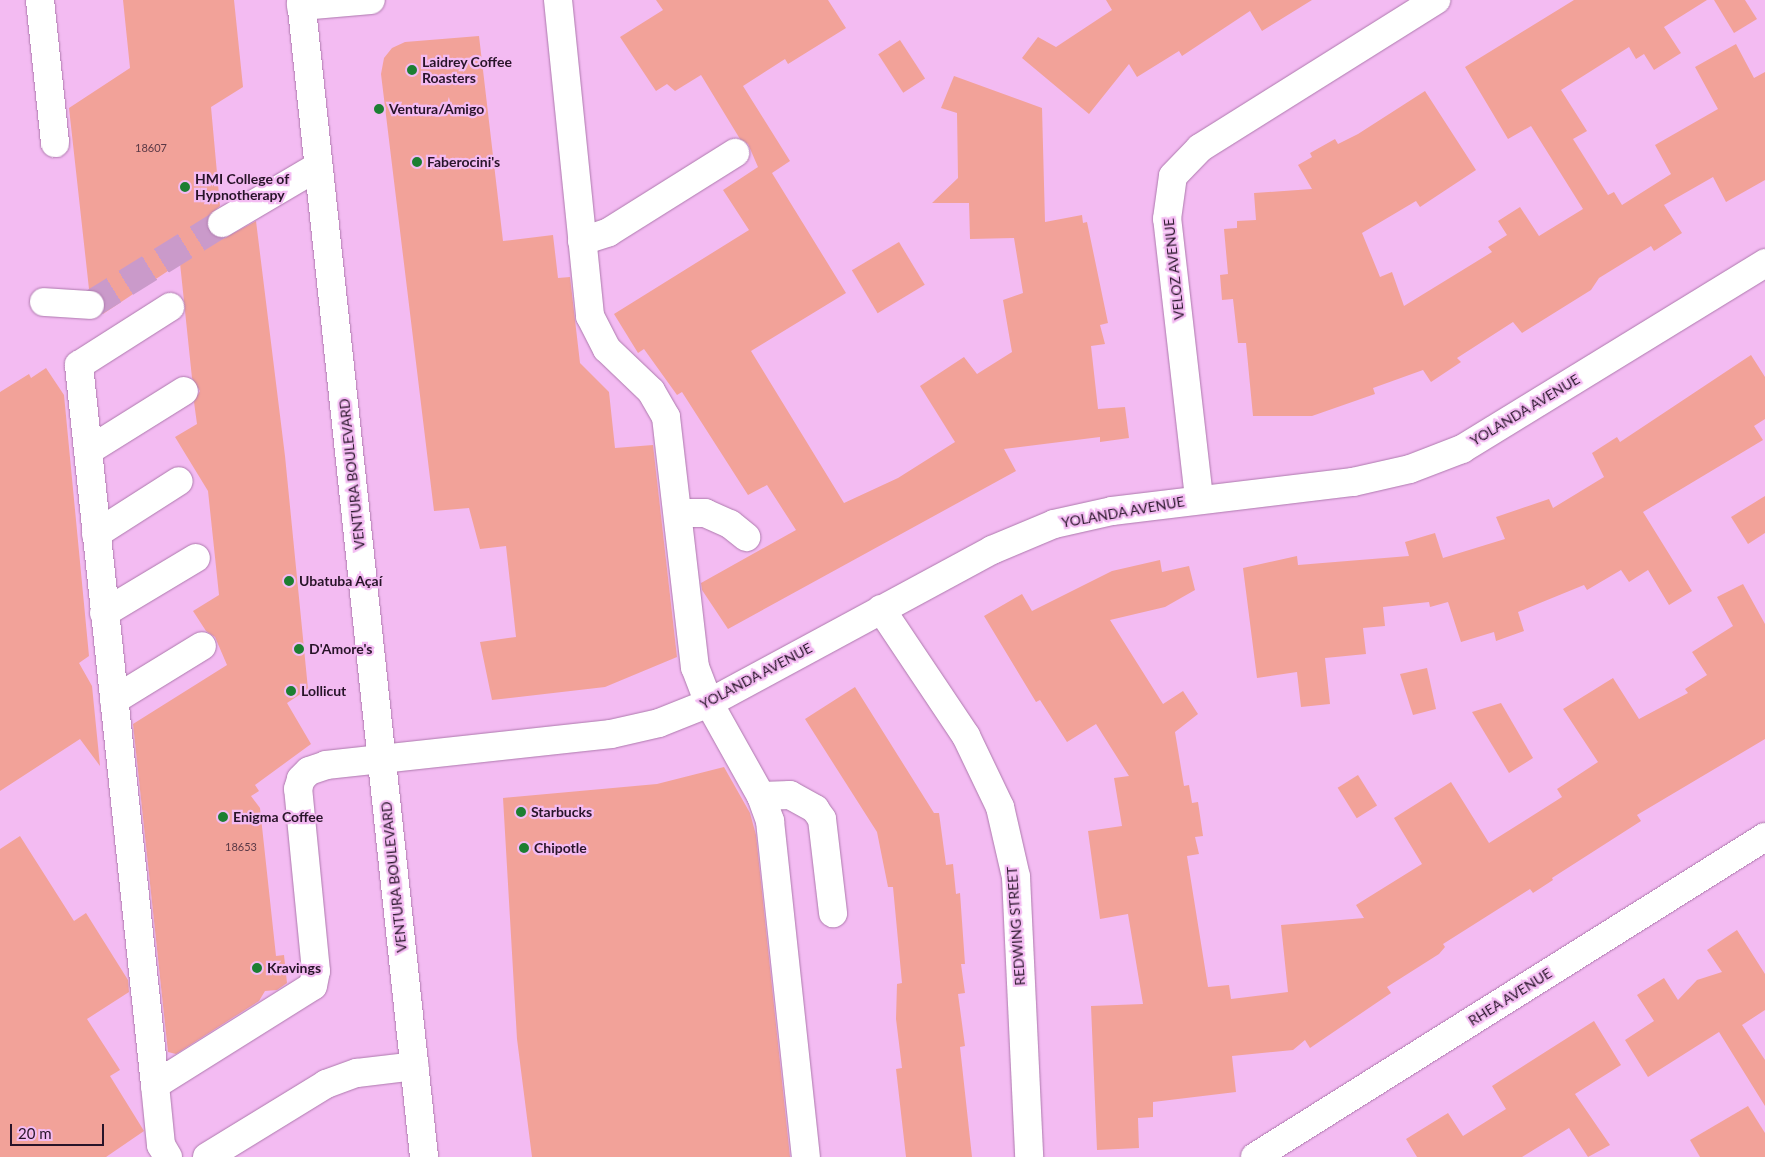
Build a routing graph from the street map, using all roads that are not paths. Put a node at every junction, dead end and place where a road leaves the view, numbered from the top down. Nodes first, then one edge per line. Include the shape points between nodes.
1 (40, 0) edge
2 (370, 0) edge
3 (558, 0) edge
4 (1436, 0) edge
5 (301, 3) edge
6 (55, 144) dead end
7 (736, 153) dead end
8 (317, 167) junction
9 (222, 223) tunnel mouth
10 (582, 241) junction
11 (1765, 263) edge
12 (44, 302) dead end
13 (90, 305) tunnel mouth
14 (170, 306) dead end
15 (184, 391) dead end
16 (88, 451) junction
17 (179, 481) dead end
18 (1199, 498) junction
19 (678, 513) junction
20 (96, 534) junction
21 (746, 537) dead end
22 (196, 558) dead end
23 (881, 609) junction
24 (104, 613) junction
25 (202, 646) dead end
26 (114, 700) junction
27 (709, 703) junction
28 (383, 760) junction
29 (761, 796) junction
30 (1765, 837) edge
31 (833, 913) dead end
32 (415, 1066) junction
33 (155, 1085) junction
34 (168, 1157) edge
35 (208, 1157) edge
36 (424, 1157) edge
37 (806, 1157) edge
38 (1029, 1157) edge
39 (1255, 1157) edge

1 - 6 street
2 - 5 street
3 - 10 street
4 - 18 street, VELOZ AVENUE via 1200,148 1173,176 1167,219
5 - 8 street, VENTURA BOULEVARD
7 - 10 street via 609,232
8 - 9 street
8 - 28 street, VENTURA BOULEVARD
10 - 19 street via 590,316 596,333 607,349 651,391 666,417
11 - 18 street, YOLANDA AVENUE via 1462,449 1410,470 1353,482
12 - 13 street
14 - 16 street via 78,365
15 - 16 street
16 - 20 street
17 - 20 street
18 - 23 street, YOLANDA AVENUE via 1112,511 1054,524 992,550
19 - 21 street via 705,513 730,524
19 - 27 street via 692,650
20 - 24 street
22 - 24 street
23 - 27 street, YOLANDA AVENUE
23 - 38 street, REDWING STREET via 966,736 1000,807 1016,877
24 - 26 street
25 - 26 street
26 - 33 street
27 - 28 street, YOLANDA AVENUE via 659,723 611,734
27 - 29 street
28 - 32 street, VENTURA BOULEVARD
28 - 33 street, YOLANDA AVENUE via 326,765 309,771 301,779 298,790 316,971 313,986
29 - 31 street via 790,795 815,809 822,819
29 - 37 street via 770,820
30 - 39 street, RHEA AVENUE
32 - 35 street via 348,1075 326,1084
32 - 36 street, VENTURA BOULEVARD
33 - 34 street via 162,1144

